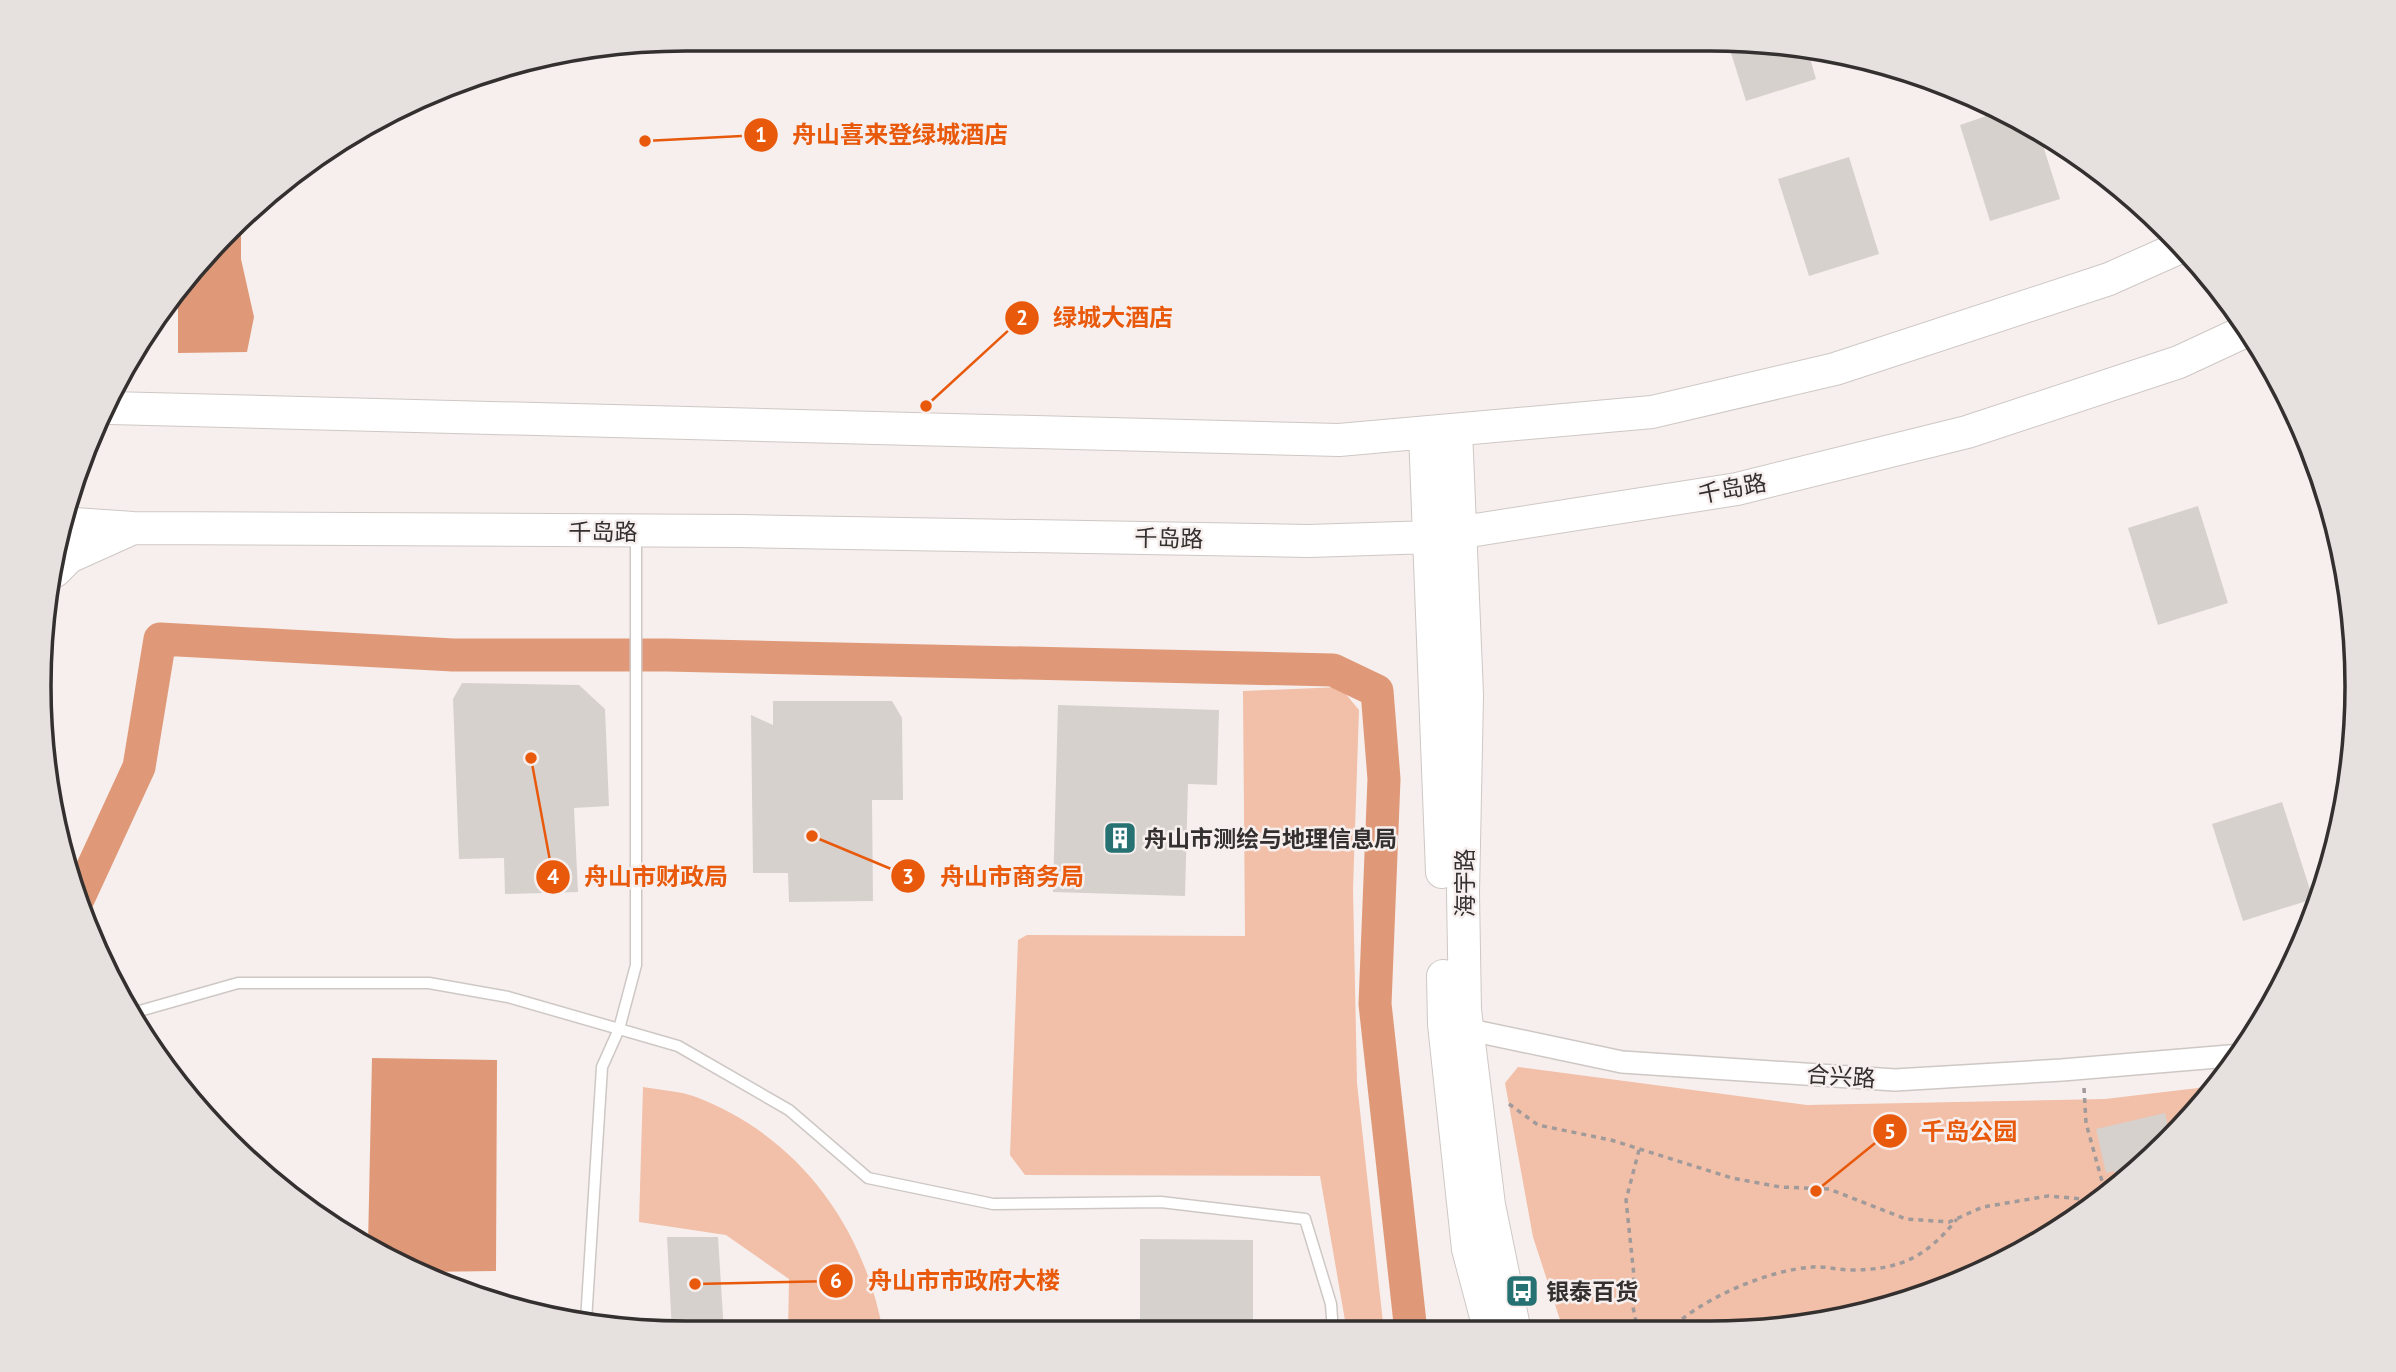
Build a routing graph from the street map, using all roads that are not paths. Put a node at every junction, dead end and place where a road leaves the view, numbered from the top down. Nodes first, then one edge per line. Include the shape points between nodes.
1 (2172, 251) edge
2 (2239, 334) edge
3 (121, 396) edge
4 (115, 408) edge
5 (147, 409) junction
6 (1440, 431) junction
7 (72, 524) edge
8 (133, 528) junction
9 (636, 531) junction
10 (1446, 535) junction
11 (63, 564) edge
12 (140, 1011) edge
13 (1455, 1027) junction
14 (619, 1029) junction
15 (2226, 1056) edge
16 (586, 1313) edge
17 (1332, 1321) edge
18 (1487, 1321) edge
19 (1513, 1321) edge

1 - 6 street via 2109,279 1835,369 1652,411
2 - 10 street, 千岛路 via 2179,362 1967,432 1737,489
3 - 5 street
4 - 5 street
5 - 6 street via 1326,439
6 - 10 street, 海宇路
7 - 8 street, 千岛路
8 - 9 street, 千岛路
8 - 11 street
9 - 10 street, 千岛路 via 1309,541
9 - 14 lane via 636,965
10 - 13 street, 海宇路 via 1468,695
12 - 14 lane via 239,983 429,983 508,997
13 - 15 street, 合兴路 via 1622,1062 1895,1080
13 - 18 street, 海宇路 via 1468,1249
13 - 19 street, 海宇路
14 - 16 lane via 602,1067
14 - 17 lane via 678,1046 789,1110 868,1178 993,1204 1161,1202 1305,1219

